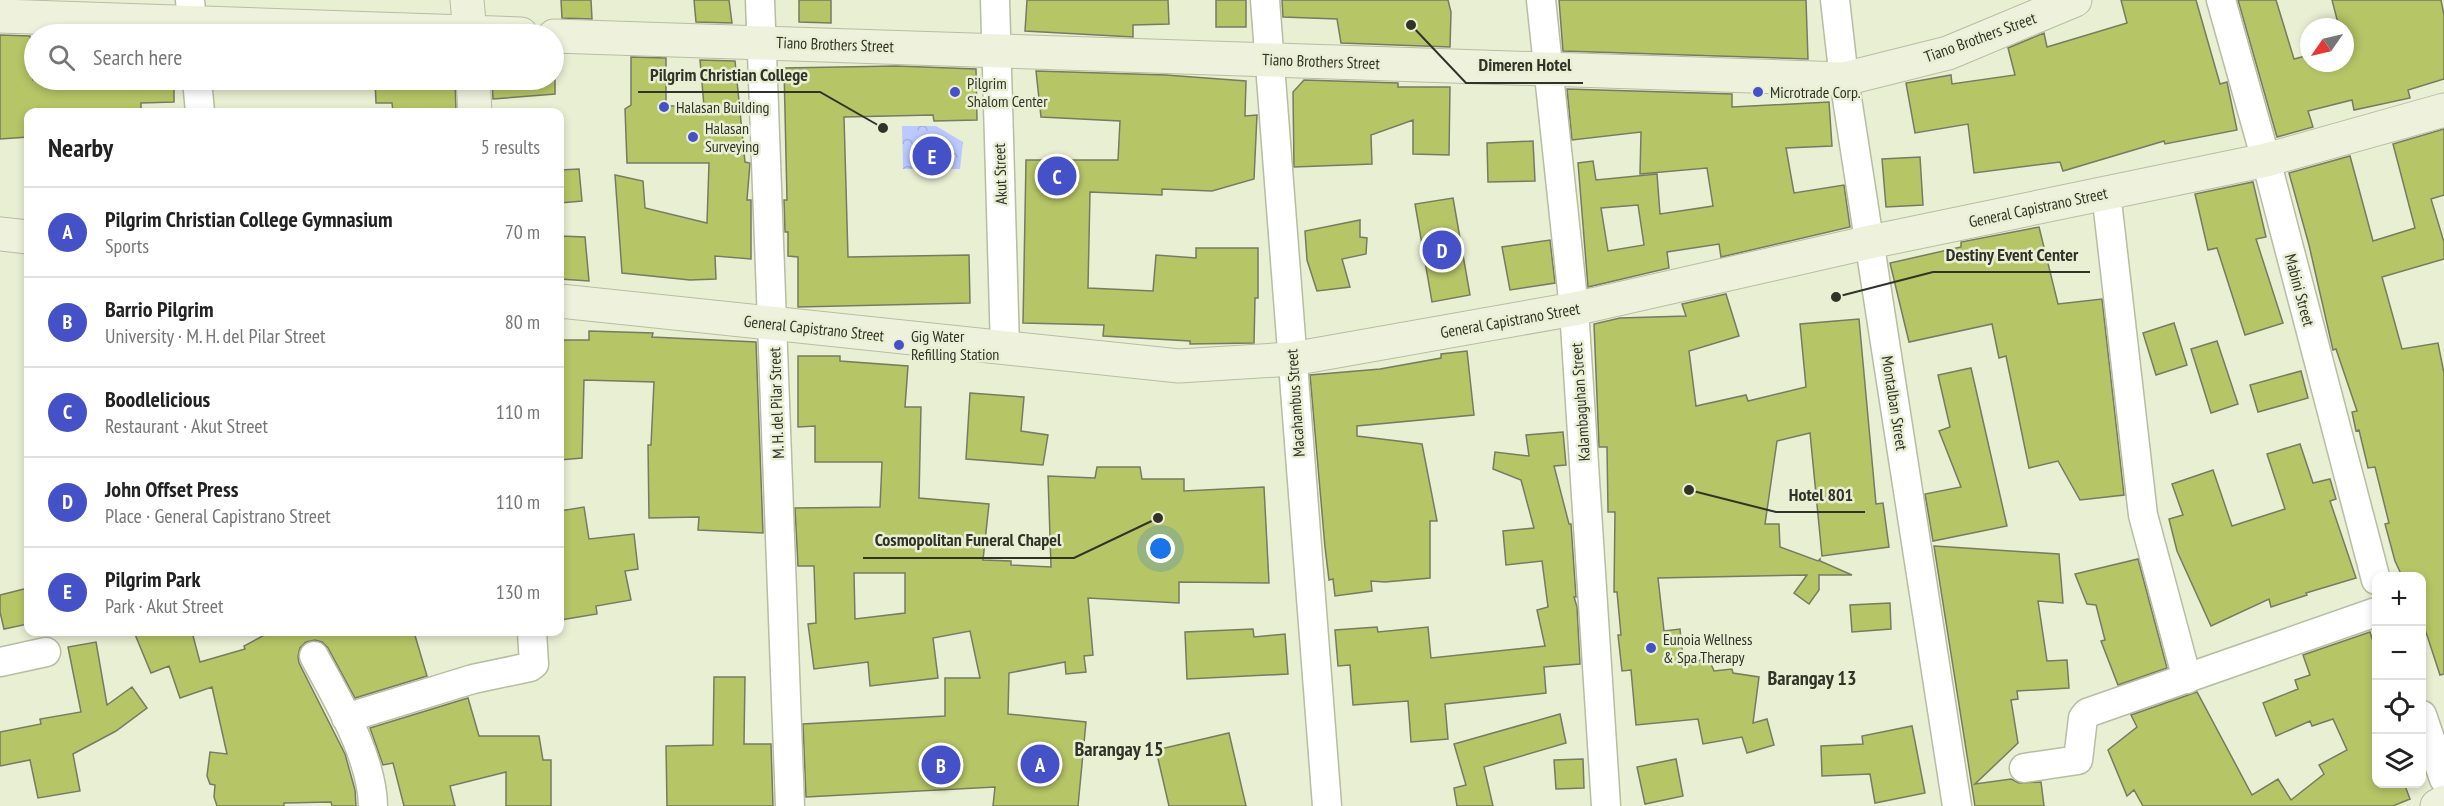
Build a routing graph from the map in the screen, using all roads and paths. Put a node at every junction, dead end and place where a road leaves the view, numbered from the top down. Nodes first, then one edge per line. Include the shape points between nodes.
1 (467, 0) edge
2 (760, 0) edge
3 (995, 0) edge
4 (1265, 0) edge
5 (1541, 0) edge
6 (1835, 0) edge
7 (2075, 0) edge
8 (2221, 0) edge
9 (0, 16) edge
10 (191, 19) edge
11 (291, 24) edge
12 (469, 24) edge
13 (564, 36) edge
14 (761, 42) junction
15 (996, 50) junction
16 (1271, 59) junction
17 (1547, 69) junction
18 (1844, 79) junction
19 (198, 90) edge
20 (474, 90) edge
21 (200, 108) edge
22 (475, 108) edge
23 (2444, 110) edge
24 (2266, 160) junction
25 (2106, 192) junction
26 (0, 234) edge
27 (24, 237) edge
28 (1870, 242) junction
29 (564, 301) edge
30 (1574, 309) junction
31 (773, 324) junction
32 (1005, 349) junction
33 (1292, 359) junction
34 (2374, 572) edge
35 (2372, 613) edge
36 (533, 636) edge
37 (46, 652) dead end
38 (314, 656) dead end
39 (0, 663) edge
40 (2187, 680) junction
41 (346, 718) junction
42 (2426, 729) edge
43 (2024, 768) dead end
44 (2444, 779) edge
45 (2444, 802) edge
46 (373, 806) edge
47 (790, 806) edge
48 (1327, 806) edge
49 (1606, 806) edge
50 (1957, 806) edge
51 (2437, 806) edge

1 - 12 street
2 - 14 street, M. H. del Pilar Street
3 - 15 street, Akut Street
4 - 16 street, Macahambus Street
5 - 17 street, Kalambaguhan Street
6 - 18 street, Montalban Street
7 - 18 street, Tiano Brothers Street via 1948,53
8 - 24 street, Mabini Street
9 - 10 street
10 - 11 street
13 - 14 street, Tiano Brothers Street
14 - 15 street, Tiano Brothers Street
14 - 31 street, M. H. del Pilar Street
15 - 16 street, Tiano Brothers Street
15 - 32 street, Akut Street
16 - 17 street, Tiano Brothers Street
16 - 33 street, Macahambus Street
17 - 18 street, Tiano Brothers Street
17 - 30 street, Kalambaguhan Street
18 - 28 street, Montalban Street
19 - 21 street
20 - 22 street
23 - 24 street, General Capistrano Street
24 - 25 street, General Capistrano Street
24 - 34 street, Mabini Street
25 - 28 street, General Capistrano Street
25 - 40 street via 2143,514
26 - 27 street
28 - 30 street, General Capistrano Street
28 - 50 street, Montalban Street
29 - 31 street, General Capistrano Street
30 - 33 street, General Capistrano Street
30 - 49 street, Kalambaguhan Street
31 - 32 street, General Capistrano Street
31 - 47 street, M. H. del Pilar Street
32 - 33 street, General Capistrano Street via 1179,366
33 - 48 street, Macahambus Street
35 - 40 street
36 - 41 street via 536,660 530,667
37 - 39 street
38 - 41 street
40 - 43 street via 2087,713 2078,760
41 - 46 street via 364,764
42 - 44 street
45 - 51 street

